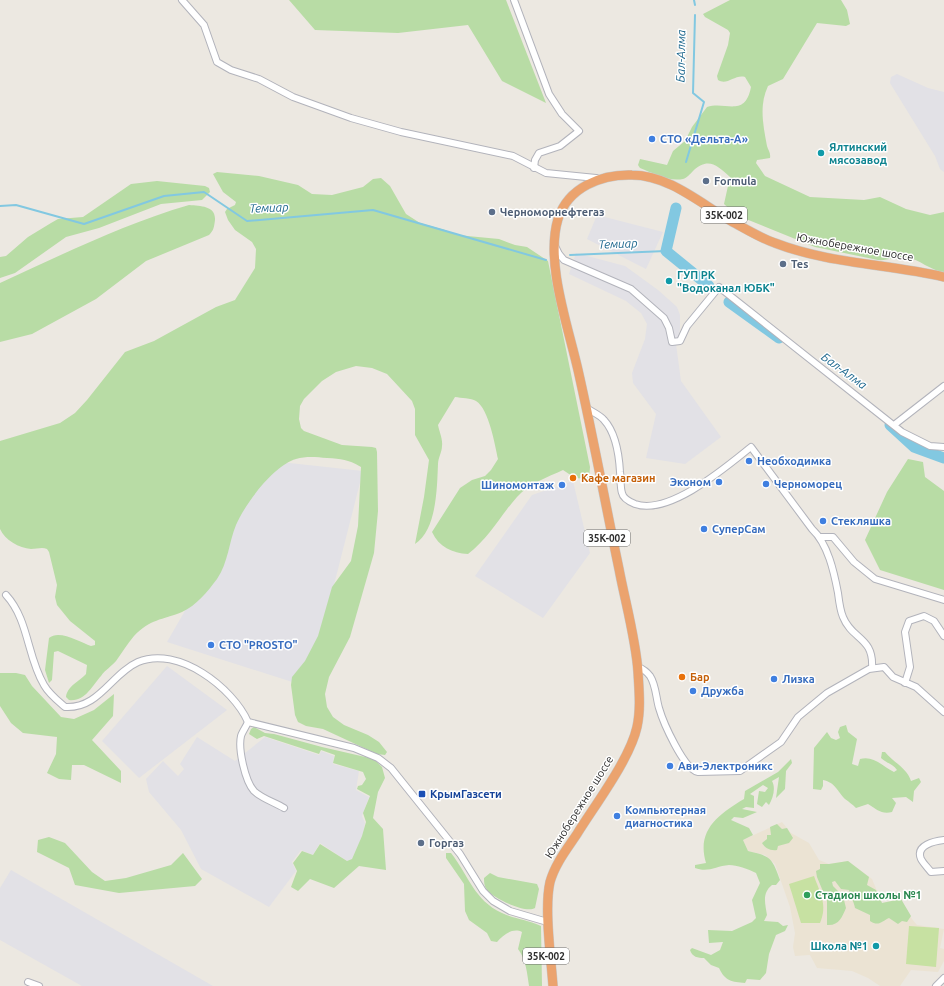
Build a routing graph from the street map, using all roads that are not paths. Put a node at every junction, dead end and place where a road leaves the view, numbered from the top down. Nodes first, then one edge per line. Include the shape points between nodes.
1 (182, 0) edge
2 (514, 0) edge
3 (534, 168) junction
4 (596, 178) junction
5 (553, 245) junction
6 (941, 275) edge
7 (944, 386) edge
8 (584, 409) junction
9 (894, 425) junction
10 (944, 448) edge
11 (820, 537) junction
12 (6, 595) dead end
13 (944, 600) edge
14 (944, 636) edge
15 (636, 667) junction
16 (872, 668) junction
17 (905, 684) junction
18 (944, 712) edge
19 (248, 722) junction
20 (284, 808) dead end
21 (944, 840) edge
22 (944, 871) edge
23 (544, 923) junction
24 (944, 978) edge
25 (28, 982) dead end
26 (39, 986) edge
27 (548, 986) edge
28 (553, 986) edge
29 (936, 986) edge

1 - 3 street via 204,25 217,62 225,68 259,79 296,98 351,118 401,132 512,156
2 - 3 street via 549,94 562,114 579,131 560,146 539,153
3 - 4 street via 546,173
4 - 5 highway, Южнобережное шоссе / 35К-002 via 573,192 564,203 554,223
4 - 6 highway, Южнобережное шоссе / 35К-002 via 634,173 650,176 678,188 734,222 775,242 853,261
5 - 6 highway, Южнобережное шоссе / 35К-002 via 560,213 571,198 597,179 633,175 650,178 679,189 734,222 785,247 854,262
5 - 8 highway, Южнобережное шоссе
5 - 9 street via 564,260 631,289 657,310 664,318 672,342 680,341 687,326 719,287
7 - 9 street
8 - 11 street via 603,419 611,430 619,458 622,494 629,502 639,506 651,506 685,494 751,447
8 - 15 highway, Южнобережное шоссе / 35К-002
9 - 10 street via 902,432 930,446
11 - 13 street via 833,537 854,562 876,579
11 - 16 street via 834,572 842,616 848,627 869,646
12 - 19 street via 21,621 44,685 65,707 74,708 86,704 102,693 125,670 139,662 158,658 177,661 216,682 244,713
14 - 17 street via 934,621 924,616 908,621 905,632 910,667
15 - 16 street via 651,677 664,724 687,766 693,772 740,771 781,742 798,717 827,693
15 - 23 highway, Южнобережное шоссе via 636,713 630,743 551,866 545,882
15 - 28 highway, Южнобережное шоссе / 35К-002 via 639,711 637,729 630,747 555,867 550,883 549,934
16 - 17 street via 884,667 893,677
17 - 18 street via 916,687
19 - 20 street via 241,735 246,775 255,792
19 - 23 street via 354,748 378,758 392,768 460,854 483,891 493,901 510,911
21 - 22 street via 930,842 920,854 931,872
23 - 27 highway, Южнобережное шоссе / 35К-002
24 - 29 street
25 - 26 street

